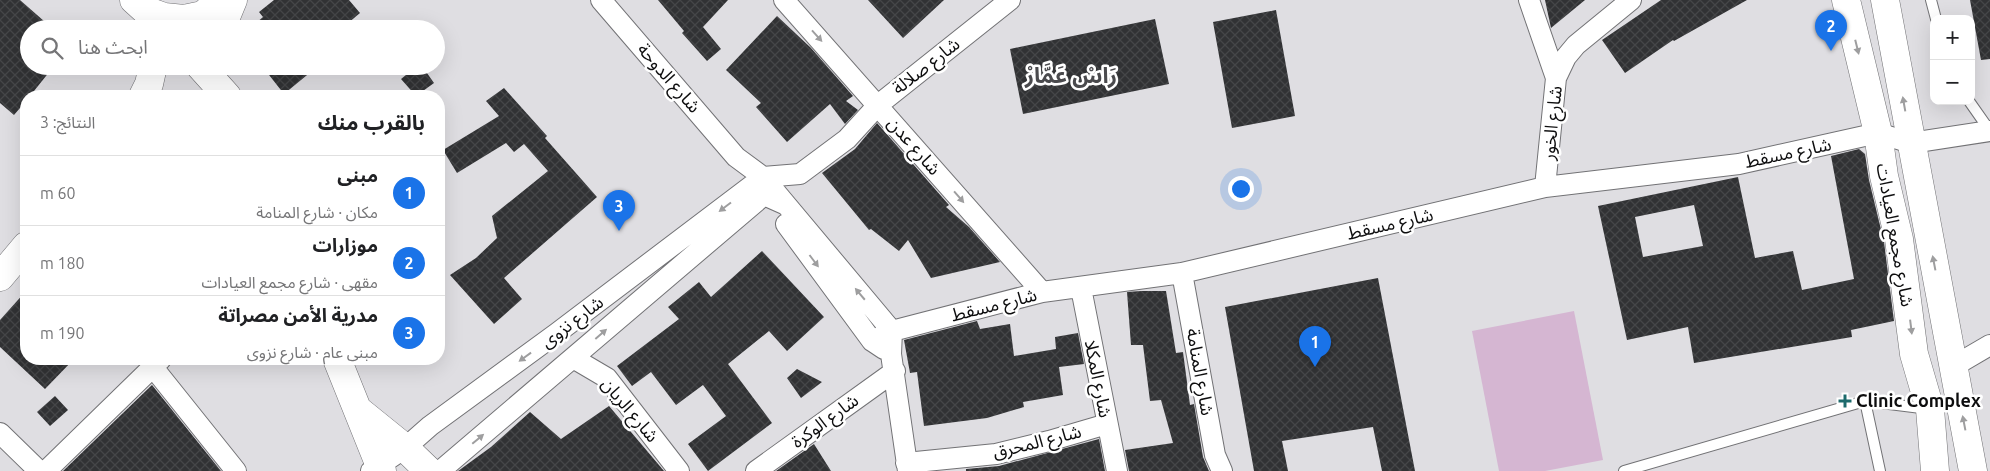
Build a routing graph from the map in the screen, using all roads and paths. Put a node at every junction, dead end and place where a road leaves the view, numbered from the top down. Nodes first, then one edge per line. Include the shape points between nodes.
1 (220, 0) edge
2 (233, 0) edge
3 (601, 0) edge
4 (784, 0) edge
5 (1529, 0) edge
6 (1631, 0) edge
7 (1846, 0) edge
8 (1885, 0) edge
9 (1931, 0) edge
10 (998, 4) edge
11 (1935, 15) edge
12 (153, 17) edge
13 (225, 20) edge
14 (152, 75) edge
15 (208, 75) edge
16 (228, 75) edge
17 (1556, 78) junction
18 (146, 90) edge
19 (221, 90) edge
20 (232, 90) edge
21 (878, 105) junction
22 (1972, 105) edge
23 (1990, 131) edge
24 (1878, 133) junction
25 (1911, 143) junction
26 (800, 174) junction
27 (758, 187) junction
28 (1545, 187) junction
29 (787, 206) junction
30 (20, 253) edge
31 (1182, 272) junction
32 (0, 277) edge
33 (1081, 288) junction
34 (1042, 292) junction
35 (892, 331) junction
36 (872, 341) junction
37 (1990, 346) edge
38 (572, 358) junction
39 (893, 363) junction
40 (154, 365) edge
41 (159, 365) edge
42 (340, 365) edge
43 (1954, 366) junction
44 (1865, 401) junction
45 (358, 409) junction
46 (1930, 409) junction
47 (1107, 424) junction
48 (0, 433) edge
49 (405, 448) junction
50 (907, 467) edge
51 (378, 469) edge
52 (39, 471) edge
53 (46, 471) edge
54 (236, 471) edge
55 (429, 471) edge
56 (440, 471) edge
57 (678, 471) edge
58 (756, 471) edge
59 (1116, 471) edge
60 (1222, 471) edge
61 (1624, 471) edge
62 (1880, 471) edge
63 (1936, 471) edge
64 (1974, 471) edge

1 - 12 main road via 203,15 184,19
2 - 13 main road
3 - 27 street, شارع الدوحة
4 -> 21 street, شارع عدن
5 - 17 street
6 - 17 street, شارع الخور via 1576,44
7 -> 24 main road, شارع مجمع العيادات
25 -> 8 main road, شارع مجمع العيادات
9 - 11 lane
10 - 21 street, شارع صلالة
14 - 18 main road
15 - 19 main road
16 - 20 main road
17 - 28 street, شارع الخور
21 - 26 street, شارع صلالة via 848,139
21 -> 34 street, شارع عدن
22 - 23 lane
23 - 25 street
24 - 25 street, شارع مسقط
24 - 28 street, شارع مسقط via 1739,164
24 -> 46 main road, شارع مجمع العيادات via 1904,266 1914,354
43 -> 25 main road, شارع مجمع العيادات
26 - 27 street
26 - 29 street
27 - 29 street
27 -> 36 street
38 -> 27 street, شارع نزوى
27 -> 49 street, شارع نزوى via 430,426
28 - 31 street, شارع مسقط
35 -> 29 street
30 - 32 main road
31 - 33 street, شارع مسقط
31 - 60 street, شارع المنامة via 1215,455
33 - 34 street, شارع مسقط
33 - 47 street, شارع المكلا
34 - 35 street, شارع مسقط
35 - 36 street, شارع مسقط
35 - 39 street
36 - 39 street
37 - 43 street
56 -> 38 street, شارع نزوى
38 - 57 street, شارع الريان via 607,378
39 - 50 street
39 - 58 street, شارع الوكرة
40 - 53 street
41 - 54 street
42 - 45 main road
64 -> 43 main road, شارع مجمع العيادات
44 - 46 lane
44 - 61 lane
44 - 62 lane
45 - 49 main road
45 - 51 main road
46 - 63 main road, شارع مجمع العيادات
47 - 50 street, شارع المحرق via 996,454
47 - 59 street, شارع المكلا
48 - 52 street
49 - 51 street, شارع نزوى
49 - 55 main road

